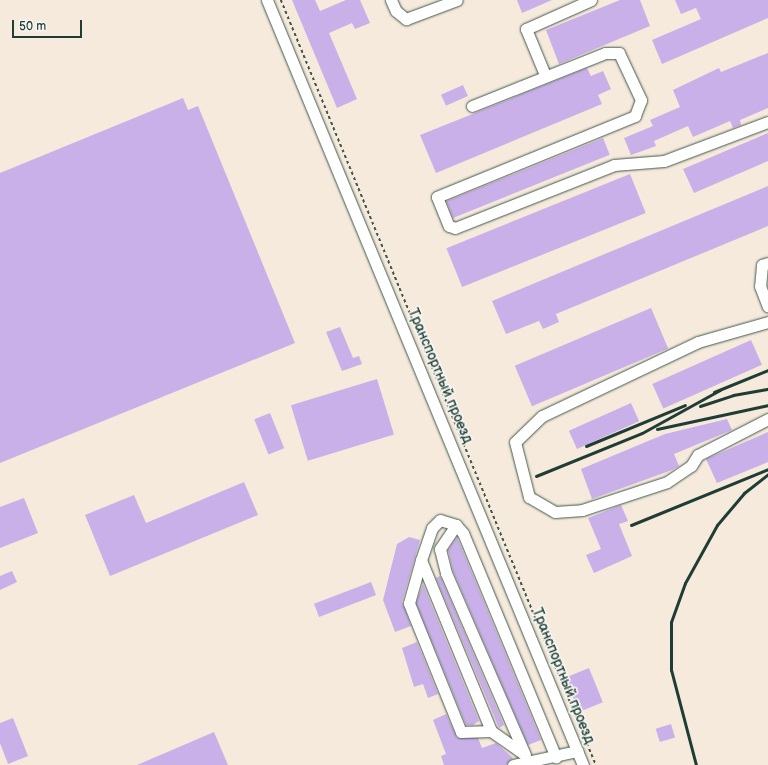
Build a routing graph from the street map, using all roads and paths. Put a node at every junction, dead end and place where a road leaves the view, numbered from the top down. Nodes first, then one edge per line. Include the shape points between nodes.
1 (267, 0) edge
2 (281, 0) edge
3 (391, 0) edge
4 (457, 0) edge
5 (591, 0) edge
6 (544, 75) junction
7 (472, 106) dead end
8 (768, 122) edge
9 (768, 263) edge
10 (768, 307) edge
11 (768, 322) edge
12 (768, 419) edge
13 (456, 525) junction
14 (421, 560) junction
15 (491, 731) junction
16 (577, 751) junction
17 (526, 757) junction
18 (556, 757) junction
19 (513, 765) edge
20 (582, 765) edge
21 (596, 765) edge

1 - 16 street, Транспортный проезд
2 - 21 path
3 - 4 street via 396,11 406,19
5 - 6 street via 526,29
6 - 7 street
6 - 8 street via 604,52 619,52 641,100 635,116 437,197 449,226 455,228 614,165 664,161
9 - 10 street via 762,265 760,286
11 - 12 street via 698,342 542,416 515,442 529,497 554,512 582,510 667,482 691,466 698,455
13 - 14 street via 440,520
13 - 17 street via 440,549 446,573
13 - 18 street via 463,533
14 - 15 street
14 - 15 street via 409,603 461,732
15 - 17 street
16 - 18 street
16 - 20 street, Транспортный проезд
17 - 18 street
17 - 19 street

